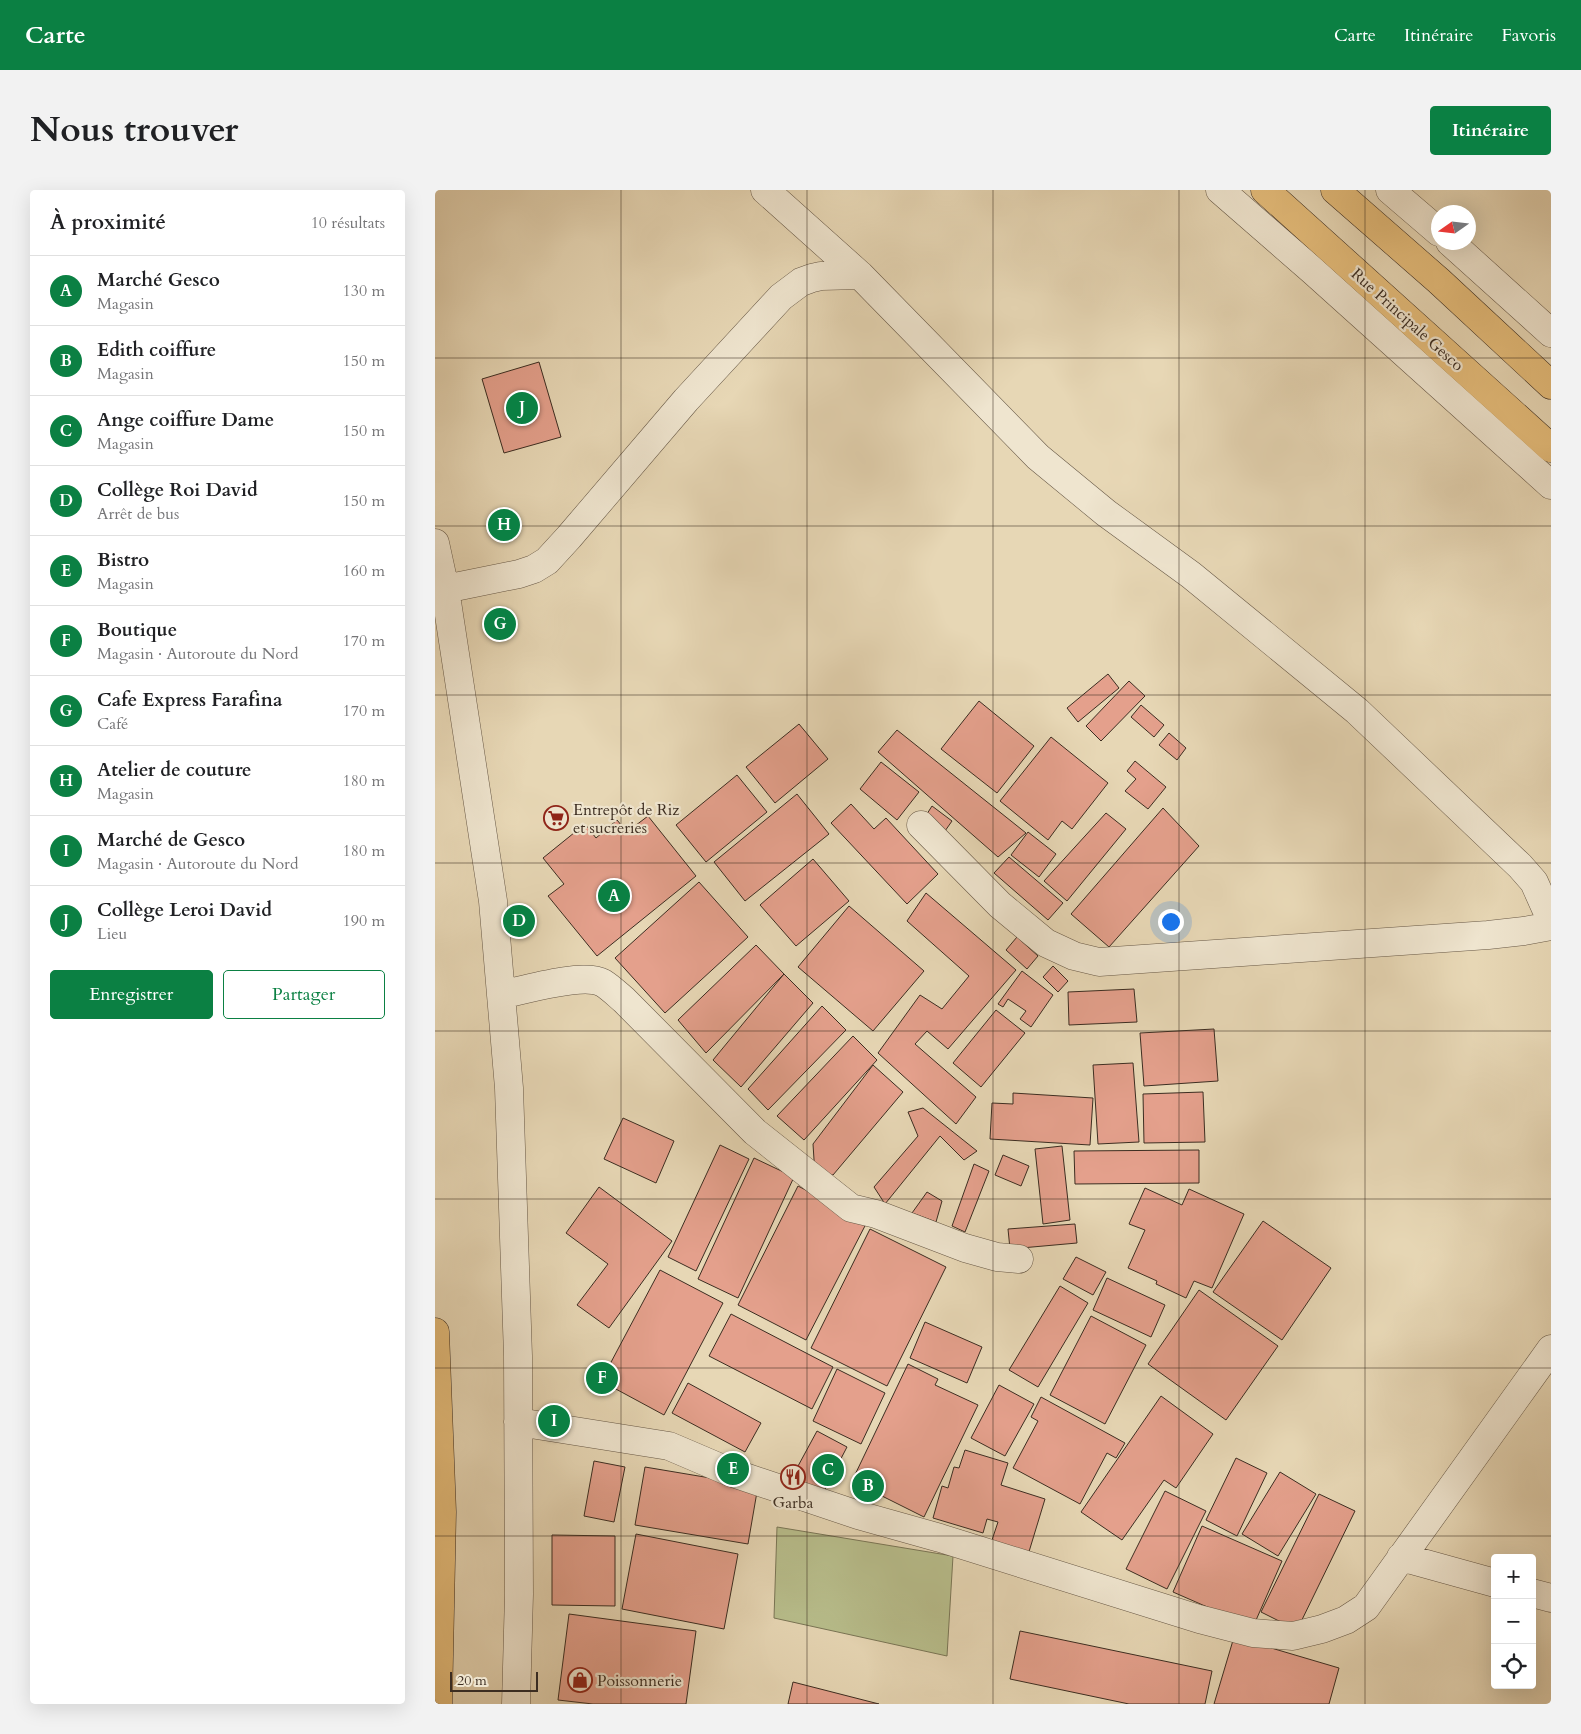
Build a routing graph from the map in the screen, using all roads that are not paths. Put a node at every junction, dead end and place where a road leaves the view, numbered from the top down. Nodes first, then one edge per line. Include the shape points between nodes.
1 (765, 190) edge
2 (1220, 190) edge
3 (1265, 190) edge
4 (1335, 190) edge
5 (1390, 190) edge
6 (1431, 225) edge
7 (1459, 250) edge
8 (859, 275) junction
9 (1551, 333) edge
10 (1551, 385) edge
11 (1551, 448) edge
12 (1551, 485) edge
13 (435, 543) edge
14 (445, 590) junction
15 (921, 825) dead end
16 (1551, 920) edge
17 (1551, 926) edge
18 (501, 995) junction
19 (1019, 1259) dead end
20 (435, 1332) edge
21 (1551, 1349) edge
22 (518, 1422) junction
23 (1401, 1557) junction
24 (1491, 1582) edge
25 (1536, 1594) edge
26 (1551, 1598) edge
27 (438, 1704) edge
28 (516, 1704) edge

1 - 8 street
2 - 12 street
3 - 11 main road, Rue Principale Gesco
4 - 10 main road
5 - 6 street
7 - 9 street
8 - 14 street via 812,278 781,297 686,400 547,561 519,574
8 - 16 street via 1038,457 1106,513 1191,575 1357,711 1520,866 1534,882
13 - 14 street
14 - 18 street via 493,901
15 - 17 street via 1000,904 1047,943 1074,956 1099,962 1488,935
18 - 19 street via 576,979 602,982 624,1000 755,1132 851,1208 876,1214 965,1248
18 - 22 street via 509,1088
20 - 27 main road via 442,1512
21 - 23 street
22 - 23 street via 669,1446 738,1475 857,1515 1253,1633 1293,1636 1346,1620 1366,1607
22 - 28 street
23 - 24 street
25 - 26 street

